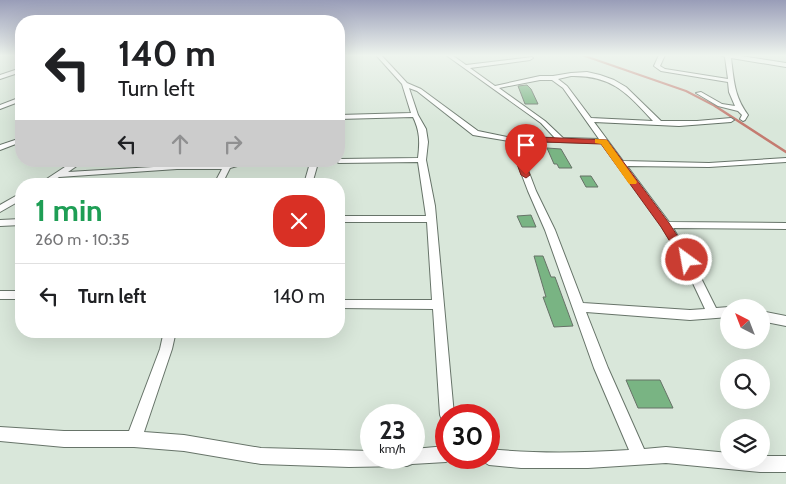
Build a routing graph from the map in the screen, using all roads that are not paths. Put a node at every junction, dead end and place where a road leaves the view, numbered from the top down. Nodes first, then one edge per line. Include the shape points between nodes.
1 (399, 78) edge
2 (479, 78) edge
3 (553, 78) joint
4 (604, 78) edge
5 (711, 78) edge
6 (731, 78) edge
7 (732, 81) junction
8 (405, 84) junction
9 (493, 88) junction
10 (699, 93) dead end
11 (13, 102) edge
12 (2, 105) edge
13 (742, 110) junction
14 (415, 115) junction
15 (345, 116) edge
16 (743, 119) dead end
17 (589, 120) junction
18 (731, 120) dead end
19 (658, 122) junction
20 (512, 139) junction
21 (561, 140) junction
22 (604, 141) junction
23 (15, 142) edge
24 (0, 148) edge
25 (422, 160) junction
26 (786, 160) edge
27 (345, 161) edge
28 (618, 163) junction
29 (71, 167) edge
30 (177, 167) edge
31 (58, 175) junction
32 (53, 178) edge
33 (15, 200) edge
34 (0, 209) edge
35 (345, 219) edge
36 (431, 219) junction
37 (15, 222) edge
38 (0, 223) edge
39 (666, 225) junction
40 (786, 226) edge
41 (0, 294) edge
42 (15, 295) edge
43 (345, 304) edge
44 (437, 305) junction
45 (580, 307) junction
46 (712, 312) junction
47 (720, 312) edge
48 (770, 317) edge
49 (786, 320) edge
50 (168, 338) edge
51 (446, 404) edge
52 (0, 434) edge
53 (134, 439) junction
54 (638, 455) junction
55 (500, 458) edge
56 (360, 459) edge
57 (786, 464) edge

1 - 8 street
2 - 9 street
3 - 9 street
3 - 17 street
4 - 19 street via 623,88
5 - 7 street
6 - 7 street
7 - 13 street via 736,105
8 - 14 street
8 - 20 street via 419,90 476,133
9 - 21 street via 543,122
10 - 13 street via 720,104
11 - 12 street
13 - 16 street
14 - 15 street
14 - 25 street via 422,129
17 - 19 street
17 - 22 street
18 - 19 street
20 - 21 street
20 - 45 street
21 - 22 street
22 - 28 street
23 - 24 street
25 - 27 street
25 - 36 street
26 - 28 street via 708,164
28 - 39 street
29 - 31 street
30 - 31 street
31 - 32 street
33 - 34 street
35 - 36 street
36 - 44 street
37 - 38 street
39 - 40 street
39 - 46 street
41 - 42 street
43 - 44 street
44 - 51 street
45 - 46 street via 690,315
45 - 54 street via 601,368
46 - 47 street
48 - 49 street
50 - 53 street
52 - 53 street via 64,439
53 - 56 street via 260,456
54 - 55 street via 588,460
54 - 57 street

